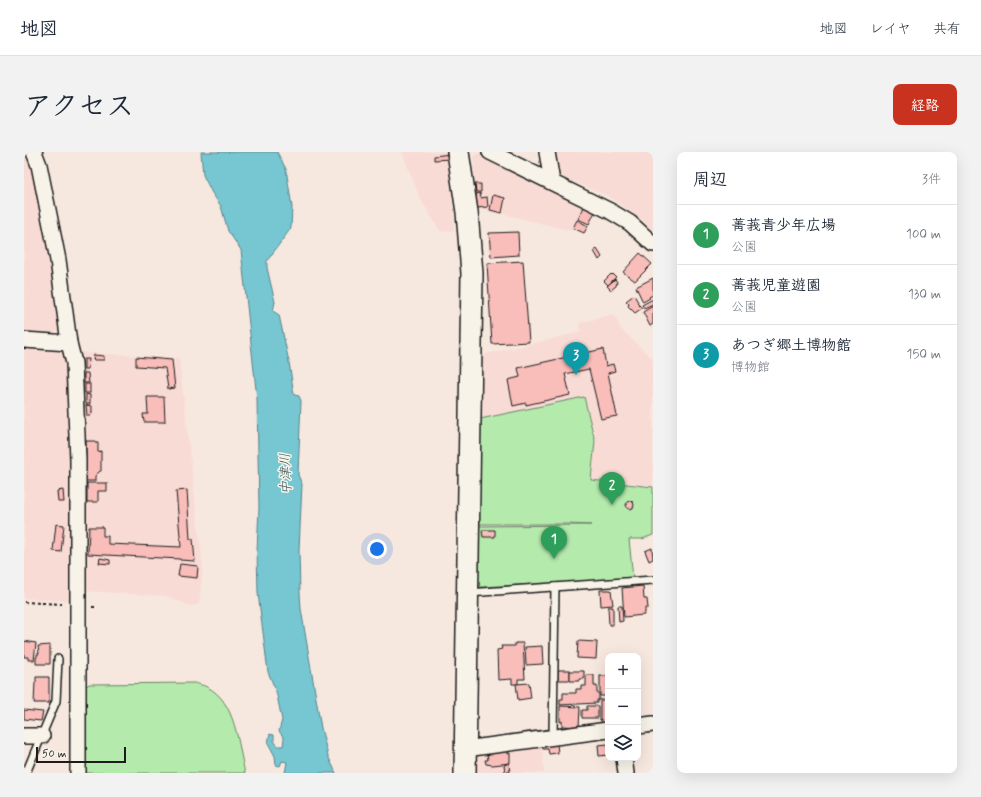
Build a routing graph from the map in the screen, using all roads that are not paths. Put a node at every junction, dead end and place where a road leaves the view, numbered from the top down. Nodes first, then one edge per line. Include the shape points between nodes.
1 (34, 152) edge
2 (458, 152) edge
3 (490, 152) edge
4 (547, 152) edge
5 (552, 182) junction
6 (653, 244) edge
7 (24, 340) edge
8 (69, 343) junction
9 (653, 580) edge
10 (555, 587) junction
11 (468, 593) junction
12 (58, 658) dead end
13 (653, 724) edge
14 (641, 726) edge
15 (605, 730) edge
16 (24, 736) edge
17 (42, 736) junction
18 (553, 737) junction
19 (465, 749) junction
20 (28, 761) edge
21 (624, 761) edge
22 (26, 773) edge
23 (78, 773) edge
24 (465, 773) edge
25 (626, 773) edge

1 - 8 street via 39,165 58,260
2 - 11 street via 467,212 472,273
3 - 5 street
4 - 5 street
5 - 6 street via 630,223
7 - 8 street
8 - 23 street via 74,363 78,460
9 - 10 lane
10 - 11 lane
10 - 18 lane
11 - 19 street
12 - 17 lane via 56,701
13 - 14 street
15 - 18 street
16 - 17 street
17 - 20 lane
18 - 19 street
19 - 24 street
20 - 22 lane
21 - 25 street

